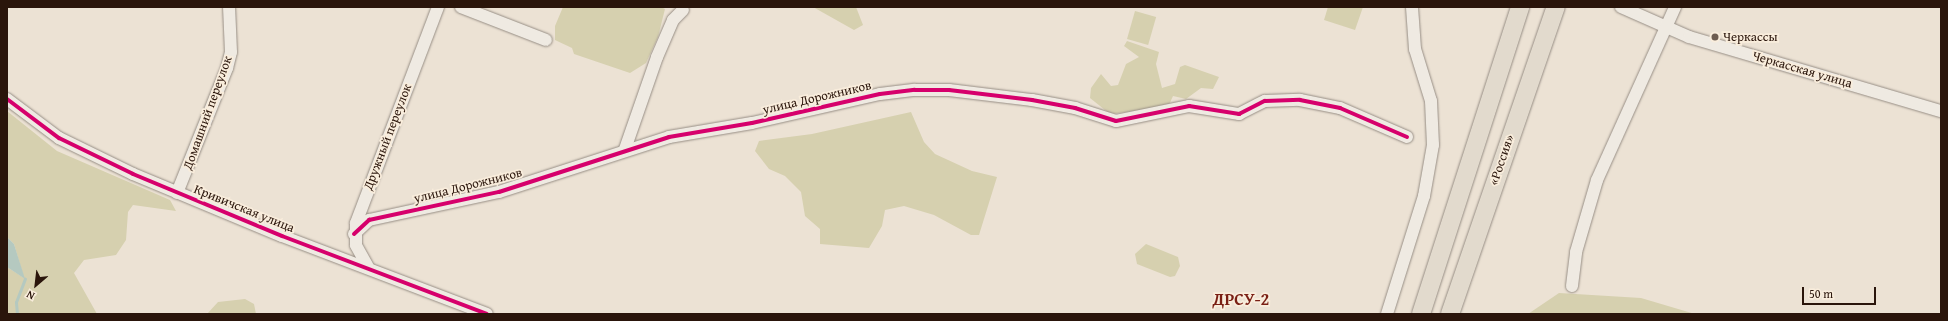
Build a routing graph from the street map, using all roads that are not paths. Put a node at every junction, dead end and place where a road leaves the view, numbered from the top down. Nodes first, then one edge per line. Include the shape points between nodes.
1 (230, 7) edge
2 (438, 7) edge
3 (462, 7) edge
4 (1412, 7) edge
5 (1510, 7) edge
6 (1520, 7) edge
7 (1556, 7) edge
8 (1564, 7) edge
9 (1621, 7) edge
10 (1675, 7) edge
11 (683, 10) dead end
12 (1667, 28) junction
13 (546, 40) dead end
14 (1505, 50) junction
15 (1536, 59) junction
16 (7, 99) edge
17 (1941, 111) edge
18 (1407, 137) dead end
19 (625, 149) junction
20 (177, 193) junction
21 (354, 234) junction
22 (368, 267) junction
23 (1572, 286) dead end
24 (487, 314) edge
25 (1388, 314) edge
26 (1421, 314) edge
27 (1450, 314) edge

1 - 20 street, Домашний переулок via 231,52 227,68
2 - 21 street, Дружный переулок
3 - 13 street
4 - 25 street via 1414,44 1431,101 1433,145 1424,196
5 - 14 street
6 - 14 highway
7 - 15 highway, «Россия»
8 - 15 street
9 - 12 street, Черкасская улица
10 - 12 street
11 - 19 street via 673,20 657,57
12 - 17 street, Черкасская улица
12 - 23 street via 1597,180 1576,252
14 - 26 highway
15 - 27 highway, «Россия»
16 - 20 street, Кривичская улица via 59,138
18 - 19 street, улица Дорожников via 1340,108 1300,100 1265,101 1239,114 1189,106 1116,121 1075,108 1032,100 949,90 915,90 880,94 752,123 669,137
19 - 21 street, улица Дорожников via 498,192 369,220
20 - 22 street, Кривичская улица
21 - 22 street, Дружный переулок via 359,255
22 - 24 street, Кривичская улица

